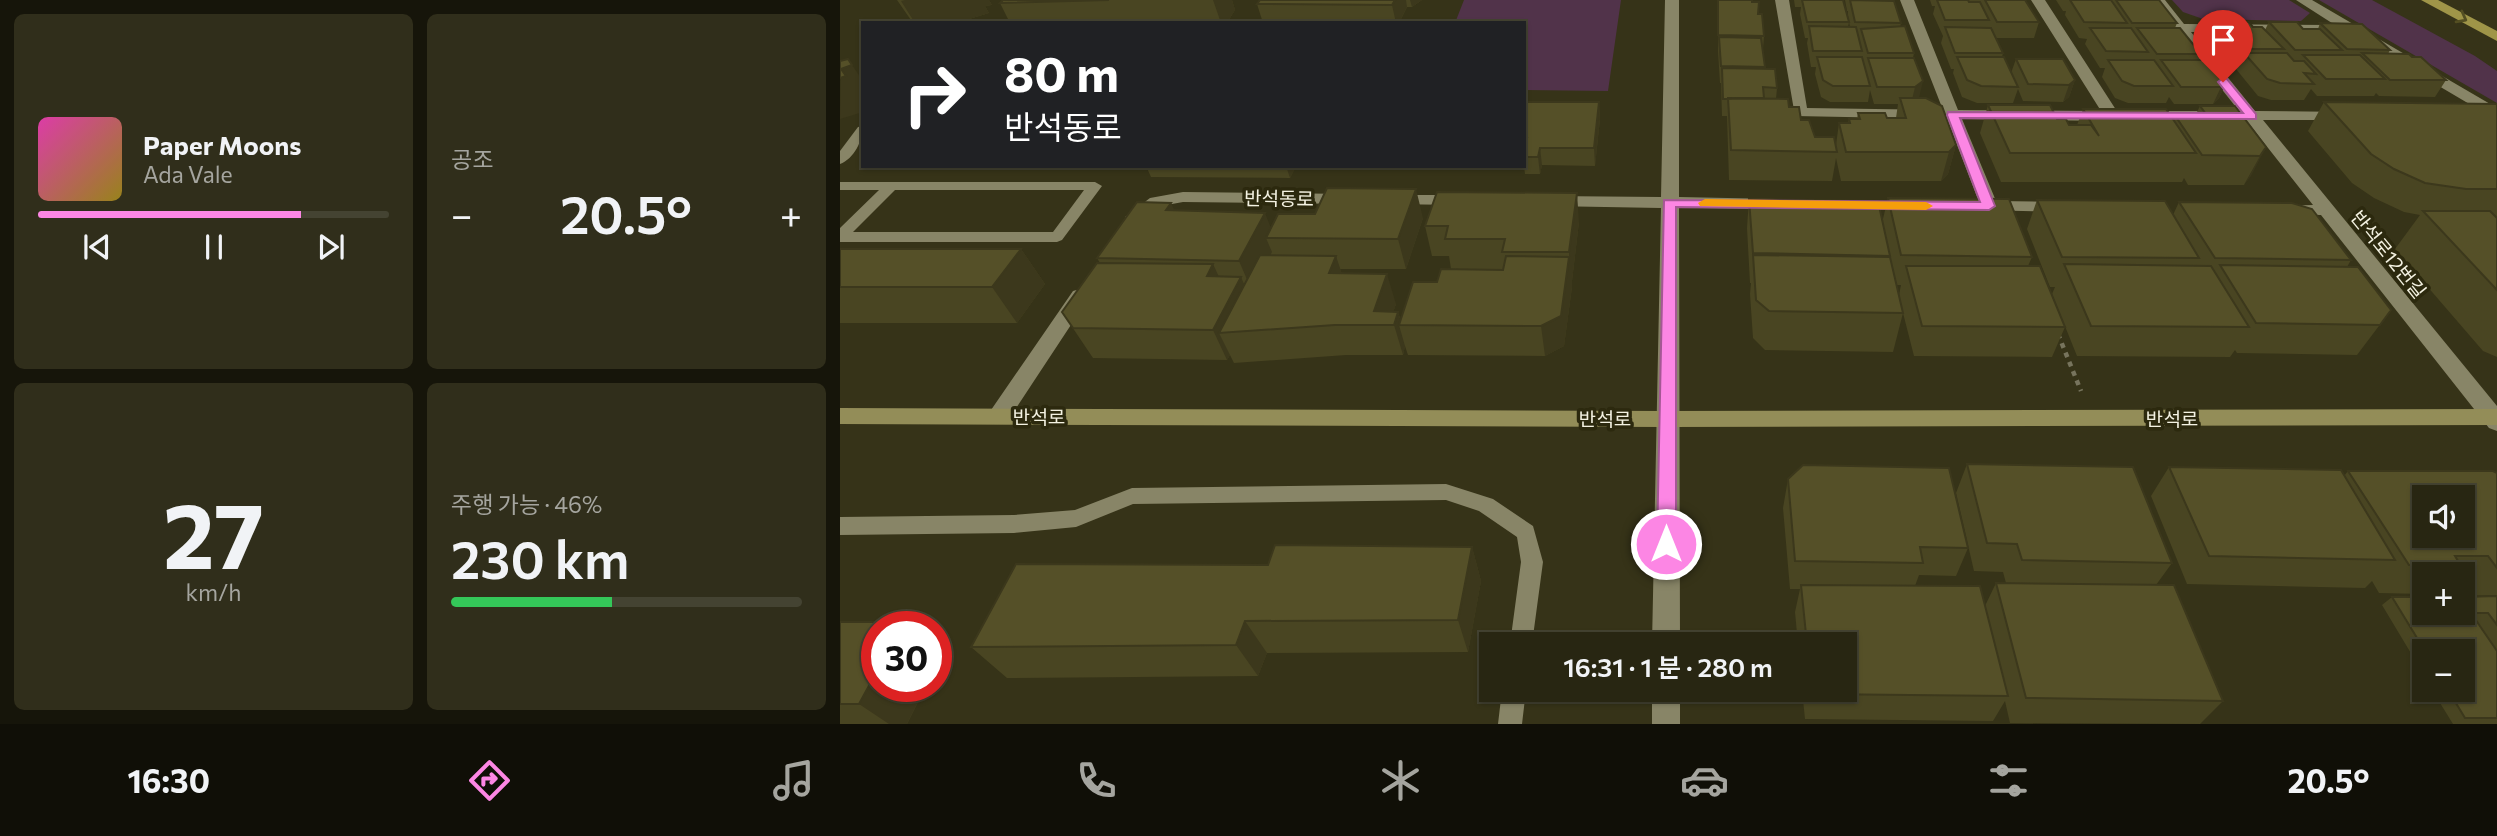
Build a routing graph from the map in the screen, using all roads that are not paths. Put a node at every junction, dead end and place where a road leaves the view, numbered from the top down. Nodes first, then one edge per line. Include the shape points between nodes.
1 (1672, 0) edge
2 (1782, 0) edge
3 (1907, 0) edge
4 (2038, 0) edge
5 (2158, 0) edge
6 (2303, 0) edge
7 (2428, 0) edge
8 (2181, 28) junction
9 (2351, 29) junction
10 (2497, 37) edge
11 (2466, 113) edge
12 (1953, 115) junction
13 (2359, 115) edge
14 (2112, 116) junction
15 (2252, 117) junction
16 (861, 133) edge
17 (840, 160) edge
18 (840, 186) edge
19 (891, 186) junction
20 (1475, 201) edge
21 (1530, 201) edge
22 (1669, 203) junction
23 (1794, 204) edge
24 (1961, 206) edge
25 (1989, 206) junction
26 (2076, 207) edge
27 (2271, 210) edge
28 (2327, 210) junction
29 (1125, 229) edge
30 (1088, 284) edge
31 (840, 416) edge
32 (999, 416) junction
33 (2496, 418) edge
34 (1666, 419) junction
35 (840, 526) edge
36 (1523, 632) edge
37 (1666, 632) edge
38 (1513, 702) edge
39 (1666, 702) edge
40 (1510, 724) edge
41 (1666, 724) edge

1 - 22 street
2 - 12 street via 1800,113
3 - 12 street
4 - 14 street
5 - 8 street, 반석로12번길
6 - 9 street
7 -> 10 main road
8 - 9 street
8 - 15 street, 반석로12번길
9 - 11 street via 2493,112
12 - 14 street
12 - 25 street
13 - 15 street
14 - 15 street
15 - 28 street, 반석로12번길
16 - 17 lane
18 - 19 lane
19 - 19 lane via 972,186 1095,186 1057,237 840,237
20 - 29 street, 반석동로 via 1183,197 1156,202
21 - 22 street
22 - 23 street
22 - 34 street
24 - 25 street
25 - 26 street
27 - 28 street
28 - 33 street, 반석로12번길
30 - 32 street
31 - 32 street, 반석로
32 - 34 street, 반석로
33 - 34 street, 반석로
34 - 37 street
35 - 36 lane via 1014,523 1076,517 1132,496 1446,492 1486,505 1526,532 1532,562
38 - 40 lane
39 - 41 street

